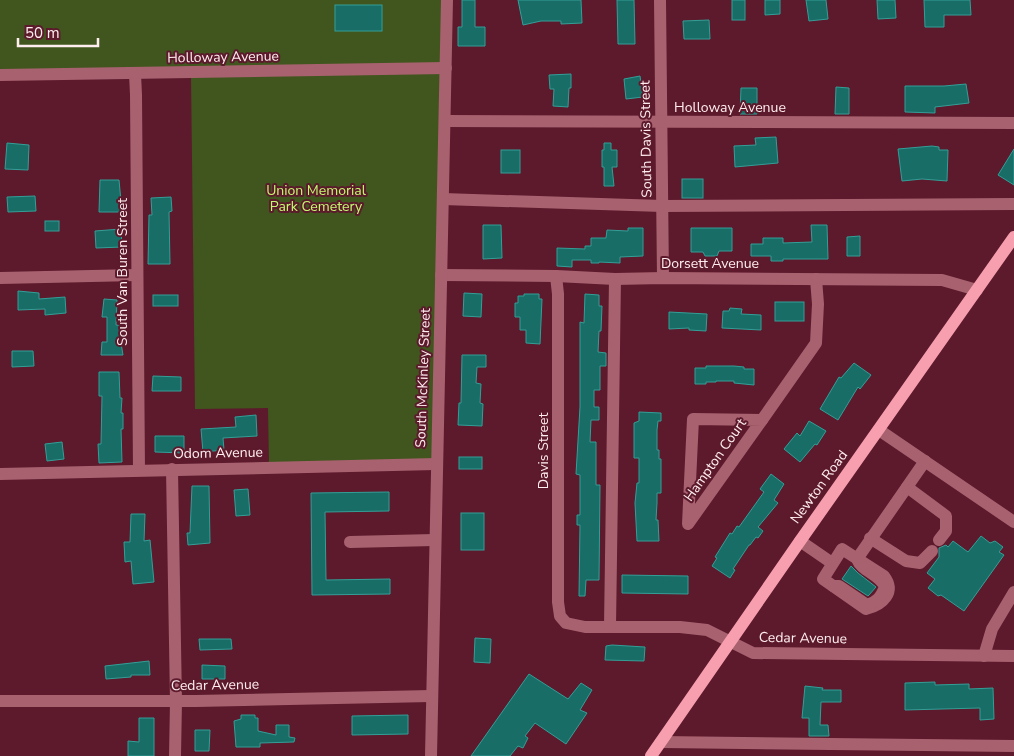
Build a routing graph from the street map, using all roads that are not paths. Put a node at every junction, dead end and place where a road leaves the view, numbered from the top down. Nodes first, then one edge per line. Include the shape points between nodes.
1 (447, 0) edge
2 (660, 0) edge
3 (446, 68) junction
4 (135, 74) junction
5 (0, 75) edge
6 (445, 121) junction
7 (660, 121) junction
8 (1014, 123) edge
9 (443, 199) junction
10 (1014, 204) edge
11 (662, 206) junction
12 (1014, 237) edge
13 (137, 275) junction
14 (441, 275) junction
15 (556, 276) junction
16 (0, 278) edge
17 (663, 278) junction
18 (615, 279) junction
19 (816, 279) junction
20 (977, 290) junction
21 (762, 420) junction
22 (879, 430) junction
23 (925, 461) junction
24 (436, 464) junction
25 (172, 469) junction
26 (139, 470) junction
27 (0, 474) edge
28 (907, 487) junction
29 (1014, 522) edge
30 (870, 538) junction
31 (434, 540) junction
32 (939, 540) dead end
33 (800, 541) junction
34 (350, 542) dead end
35 (932, 551) dead end
36 (857, 559) junction
37 (832, 563) junction
38 (1014, 592) edge
39 (566, 623) joint
40 (610, 627) junction
41 (729, 641) junction
42 (984, 656) junction
43 (1014, 656) edge
44 (431, 696) junction
45 (176, 701) junction
46 (0, 702) edge
47 (661, 742) junction
48 (1014, 746) edge
49 (175, 756) edge
50 (431, 756) edge
51 (651, 756) edge

1 - 3 street, South McKinley Street
2 - 7 street, South Davis Street
3 - 4 street, Holloway Avenue
3 - 6 street, South McKinley Street
4 - 5 street, Holloway Avenue
4 - 13 street, South Van Buren Street
6 - 7 street, Holloway Avenue
6 - 9 street, South McKinley Street
7 - 8 street, Holloway Avenue
7 - 11 street, South Davis Street
9 - 11 street
9 - 14 street, South McKinley Street
10 - 11 street
11 - 17 street, South Davis Street
12 - 20 main road, Newton Road
13 - 16 street
13 - 26 street, South Van Buren Street
14 - 15 street, Dorsett Avenue
14 - 24 street, South McKinley Street
15 - 18 street, Dorsett Avenue
15 - 39 street, Davis Street via 558,602 560,616
17 - 18 street, Dorsett Avenue
17 - 19 street, Dorsett Avenue
18 - 40 street
19 - 20 street, Dorsett Avenue via 942,280
19 - 21 street, Hampton Court via 816,343
20 - 22 main road, Newton Road
21 - 21 street, Hampton Court via 706,499 688,524 693,419
22 - 23 street
22 - 33 main road, Newton Road
23 - 28 street
23 - 29 street
24 - 25 street, Odom Avenue
24 - 31 street, South McKinley Street
25 - 26 street, Odom Avenue
25 - 45 street
26 - 27 street, Odom Avenue
28 - 30 street
28 - 32 street via 946,516 946,531
30 - 35 street via 906,561 920,563
30 - 36 street
31 - 34 street
31 - 44 street, South McKinley Street
33 - 37 street
33 - 41 main road, Newton Road
36 - 37 street via 842,550
36 - 37 street via 884,576 889,585 886,597 877,606 866,609 823,579
38 - 42 street via 992,629
39 - 40 street, Cedar Avenue
40 - 41 street, Cedar Avenue via 707,630
41 - 42 street, Cedar Avenue via 753,653
41 - 47 main road, Newton Road
42 - 43 street, Cedar Avenue
44 - 45 street, Cedar Avenue
44 - 50 street, South McKinley Street
45 - 46 street, Cedar Avenue
45 - 49 street
47 - 48 street
47 - 51 main road, Newton Road

